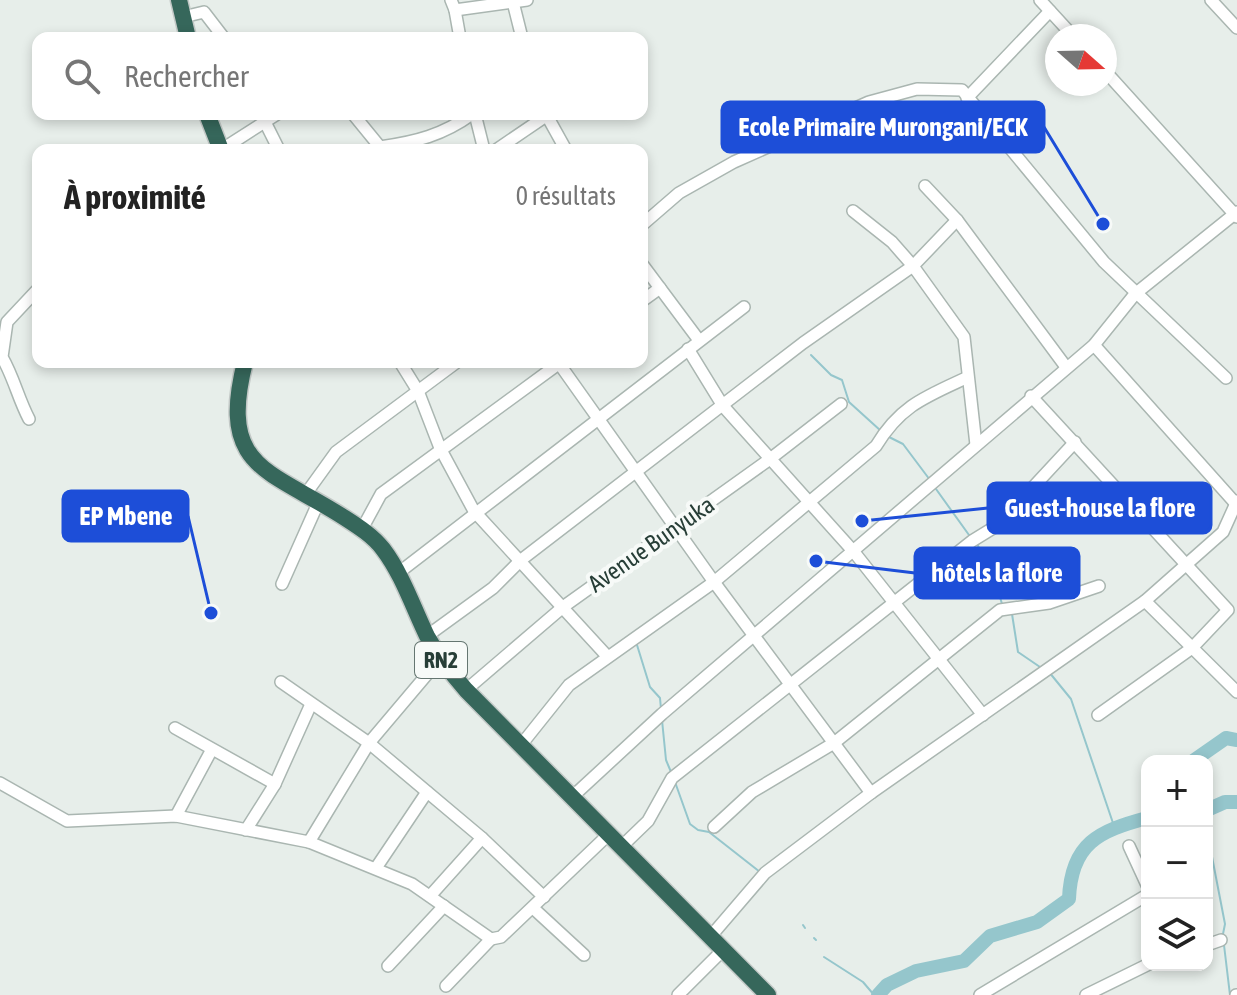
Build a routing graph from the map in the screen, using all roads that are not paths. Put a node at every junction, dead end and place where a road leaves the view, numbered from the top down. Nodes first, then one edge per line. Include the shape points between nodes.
1 (527, 0) edge
2 (1040, 0) edge
3 (1211, 0) edge
4 (513, 2) junction
5 (453, 5) edge
6 (181, 8) edge
7 (1050, 11) junction
8 (1062, 24) edge
9 (1237, 28) edge
10 (187, 32) edge
11 (219, 32) edge
12 (459, 32) edge
13 (520, 32) edge
14 (1117, 84) edge
15 (967, 98) junction
16 (209, 120) edge
17 (260, 120) edge
18 (264, 120) edge
19 (358, 120) edge
20 (465, 120) edge
21 (476, 120) edge
22 (539, 120) edge
23 (549, 120) edge
24 (219, 144) edge
25 (229, 144) edge
26 (276, 144) edge
27 (378, 144) edge
28 (425, 144) edge
29 (482, 144) edge
30 (505, 144) edge
31 (563, 144) edge
32 (925, 186) dead end
33 (853, 211) dead end
34 (1236, 214) edge
35 (648, 220) edge
36 (957, 220) junction
37 (913, 266) junction
38 (648, 272) edge
39 (660, 288) junction
40 (1135, 294) junction
41 (32, 295) edge
42 (648, 297) edge
43 (744, 307) dead end
44 (698, 339) junction
45 (1094, 345) junction
46 (688, 349) junction
47 (1066, 367) junction
48 (243, 368) edge
49 (404, 368) edge
50 (449, 368) edge
51 (551, 368) edge
52 (563, 368) edge
53 (966, 378) junction
54 (1226, 378) dead end
55 (418, 391) junction
56 (1031, 396) junction
57 (841, 404) dead end
58 (723, 406) junction
59 (29, 419) dead end
60 (598, 419) junction
61 (1075, 442) junction
62 (976, 445) junction
63 (440, 448) junction
64 (770, 459) junction
65 (638, 472) junction
66 (312, 498) junction
67 (809, 503) junction
68 (1237, 503) edge
69 (474, 511) junction
70 (676, 526) junction
71 (362, 529) junction
72 (854, 552) junction
73 (521, 560) junction
74 (1187, 565) junction
75 (397, 574) junction
76 (714, 582) junction
77 (282, 584) dead end
78 (1099, 586) dead end
79 (1145, 601) junction
80 (894, 602) junction
81 (563, 607) junction
82 (427, 636) junction
83 (755, 637) junction
84 (1192, 648) junction
85 (607, 656) junction
86 (440, 659) junction
87 (941, 659) junction
88 (1237, 672) edge
89 (281, 682) dead end
90 (1227, 682) junction
91 (792, 687) junction
92 (466, 690) junction
93 (1237, 692) edge
94 (311, 704) junction
95 (983, 715) junction
96 (1098, 715) dead end
97 (175, 728) dead end
98 (369, 743) junction
99 (834, 743) junction
100 (521, 745) junction
101 (211, 751) junction
102 (0, 783) edge
103 (275, 784) junction
104 (427, 792) junction
105 (871, 793) junction
106 (571, 798) junction
107 (176, 816) junction
108 (714, 827) dead end
109 (246, 830) junction
110 (608, 835) junction
111 (482, 838) junction
112 (309, 842) junction
113 (1129, 846) dead end
114 (620, 848) junction
115 (376, 868) junction
116 (1141, 872) edge
117 (430, 896) junction
118 (544, 897) junction
119 (1141, 899) edge
120 (444, 906) junction
121 (533, 908) junction
122 (711, 936) junction
123 (491, 939) junction
124 (1221, 940) dead end
125 (1213, 943) edge
126 (724, 949) junction
127 (584, 955) dead end
128 (388, 966) dead end
129 (1141, 968) edge
130 (446, 986) dead end
131 (678, 995) edge
132 (768, 995) edge
133 (980, 995) edge
134 (1086, 995) edge

1 - 4 street
2 - 7 street
3 - 9 street
4 - 5 street
4 - 13 street
5 - 12 street
6 - 10 highway
6 - 11 street via 204,12
7 - 8 street
7 - 15 street
14 - 34 street
15 - 35 street via 962,90 917,89 869,102 734,162 679,193
15 - 40 street
16 - 24 highway
17 - 25 street
18 - 26 street
19 - 27 street
20 - 28 street
21 - 29 street
22 - 30 street
23 - 31 street
32 - 36 street
33 - 37 street
34 - 40 street
36 - 37 street
36 - 47 street
37 - 53 street via 964,337
37 - 58 street
38 - 39 street
39 - 42 street
39 - 44 street
40 - 45 street
40 - 54 street
41 - 59 street via 7,322 2,357 18,383 19,400
43 - 44 street
44 - 46 street
45 - 47 street
45 - 68 street
46 - 58 street
46 - 60 street
47 - 56 street
48 - 66 highway, RN2 via 235,400 242,443 264,471
49 - 55 street
50 - 55 street
51 - 63 street
52 - 60 street
53 - 62 street
53 - 67 street via 914,402 876,446
55 - 63 street
55 - 66 street via 336,452
56 - 61 street
56 - 62 street
57 - 64 street, Avenue Bunyuka
58 - 64 street
58 - 65 street
60 - 65 street
60 - 69 street
61 - 74 street
61 - 80 street via 998,525
62 - 72 street
63 - 69 street
63 - 71 street via 381,494
64 - 67 street
64 - 70 street, Avenue Bunyuka
65 - 70 street
65 - 73 street
66 - 71 highway, RN2
66 - 77 street
67 - 72 street
67 - 76 street
68 - 74 street via 1223,532
69 - 73 street
69 - 75 street
70 - 76 street
70 - 81 street, Avenue Bunyuka
71 - 75 highway, RN2
72 - 80 street
72 - 83 street
73 - 81 street
73 - 82 street via 493,588
74 - 79 street
74 - 84 street via 1228,610
75 - 82 highway, RN2
76 - 83 street
76 - 85 street
78 - 87 street via 1049,603 1004,608
79 - 84 street
79 - 95 street
80 - 87 street
80 - 91 street
81 - 85 street
81 - 92 street, Avenue Bunyuka
82 - 86 highway, RN2
83 - 91 street
83 - 106 street
84 - 90 street
84 - 96 street
85 - 100 street via 569,685
86 - 92 highway, RN2
86 - 98 street
87 - 95 street
87 - 99 street
88 - 90 street
89 - 94 street
90 - 93 street
91 - 99 street
91 - 114 street via 674,777 648,821
92 - 100 highway, RN2
94 - 98 street
94 - 103 street
95 - 105 street
97 - 101 street
98 - 104 street
98 - 112 street
99 - 105 street
99 - 108 street via 752,792
100 - 106 highway, RN2
101 - 103 street
101 - 107 street
102 - 107 street via 67,821
103 - 109 street
104 - 111 street
104 - 115 street
105 - 122 street via 765,873
106 - 110 highway, RN2
107 - 109 street
109 - 112 street
110 - 114 highway, RN2
110 - 118 street
111 - 117 street
111 - 118 street
112 - 115 street
113 - 116 street
114 - 122 highway, RN2
115 - 117 street
117 - 120 street
118 - 121 street
119 - 133 street
120 - 123 street
120 - 128 street
121 - 123 street via 501,937
121 - 127 street
122 - 126 highway, RN2
123 - 130 street
124 - 125 street
126 - 131 street
126 - 132 highway, RN2
129 - 134 street

